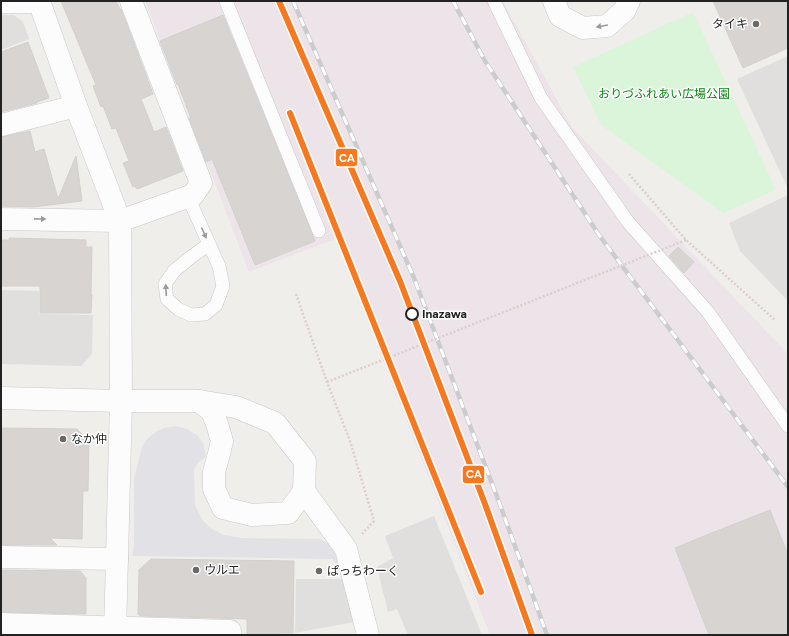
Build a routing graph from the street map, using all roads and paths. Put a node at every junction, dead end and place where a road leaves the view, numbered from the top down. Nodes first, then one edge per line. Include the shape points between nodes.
1 (131, 1) edge
2 (226, 1) edge
3 (494, 1) edge
4 (554, 1) edge
5 (629, 1) edge
6 (1, 2) edge
7 (39, 2) edge
8 (76, 106) junction
9 (1, 125) edge
10 (629, 174) dead end
11 (188, 197) junction
12 (1, 219) edge
13 (120, 221) junction
14 (319, 231) dead end
15 (686, 240) junction
16 (209, 244) junction
17 (296, 294) dead end
18 (775, 320) dead end
19 (327, 382) junction
20 (1, 398) edge
21 (121, 401) junction
22 (199, 401) junction
23 (788, 426) edge
24 (304, 491) junction
25 (370, 526) dead end
26 (1, 557) edge
27 (116, 559) junction
28 (1, 624) edge
29 (115, 631) edge
30 (230, 635) edge
31 (368, 635) edge

1 - 11 street via 201,183
2 - 14 lane
3 - 23 lane via 541,98 628,222 708,312
5 -> 4 street via 624,12 607,26 583,28 560,16
6 - 7 street
7 - 8 street
8 - 9 street
8 - 13 street
10 - 15 path
11 - 13 street
11 -> 16 lane
12 -> 13 street
13 - 21 street
15 - 18 path
15 - 19 path, bridge
16 -> 16 lane via 219,266 222,286 216,305 205,314 191,315 178,310 167,299 165,284 174,271
17 - 19 path
19 - 25 path via 350,441 374,521
20 - 21 street
21 - 22 street
21 - 27 street
22 - 24 street via 236,407 275,423 304,461
22 - 24 street via 212,411 222,441 214,472 214,489 224,508 252,515 288,513
24 - 31 street via 346,549
26 - 27 street
27 - 29 street
28 - 29 street
29 - 30 street via 230,631

